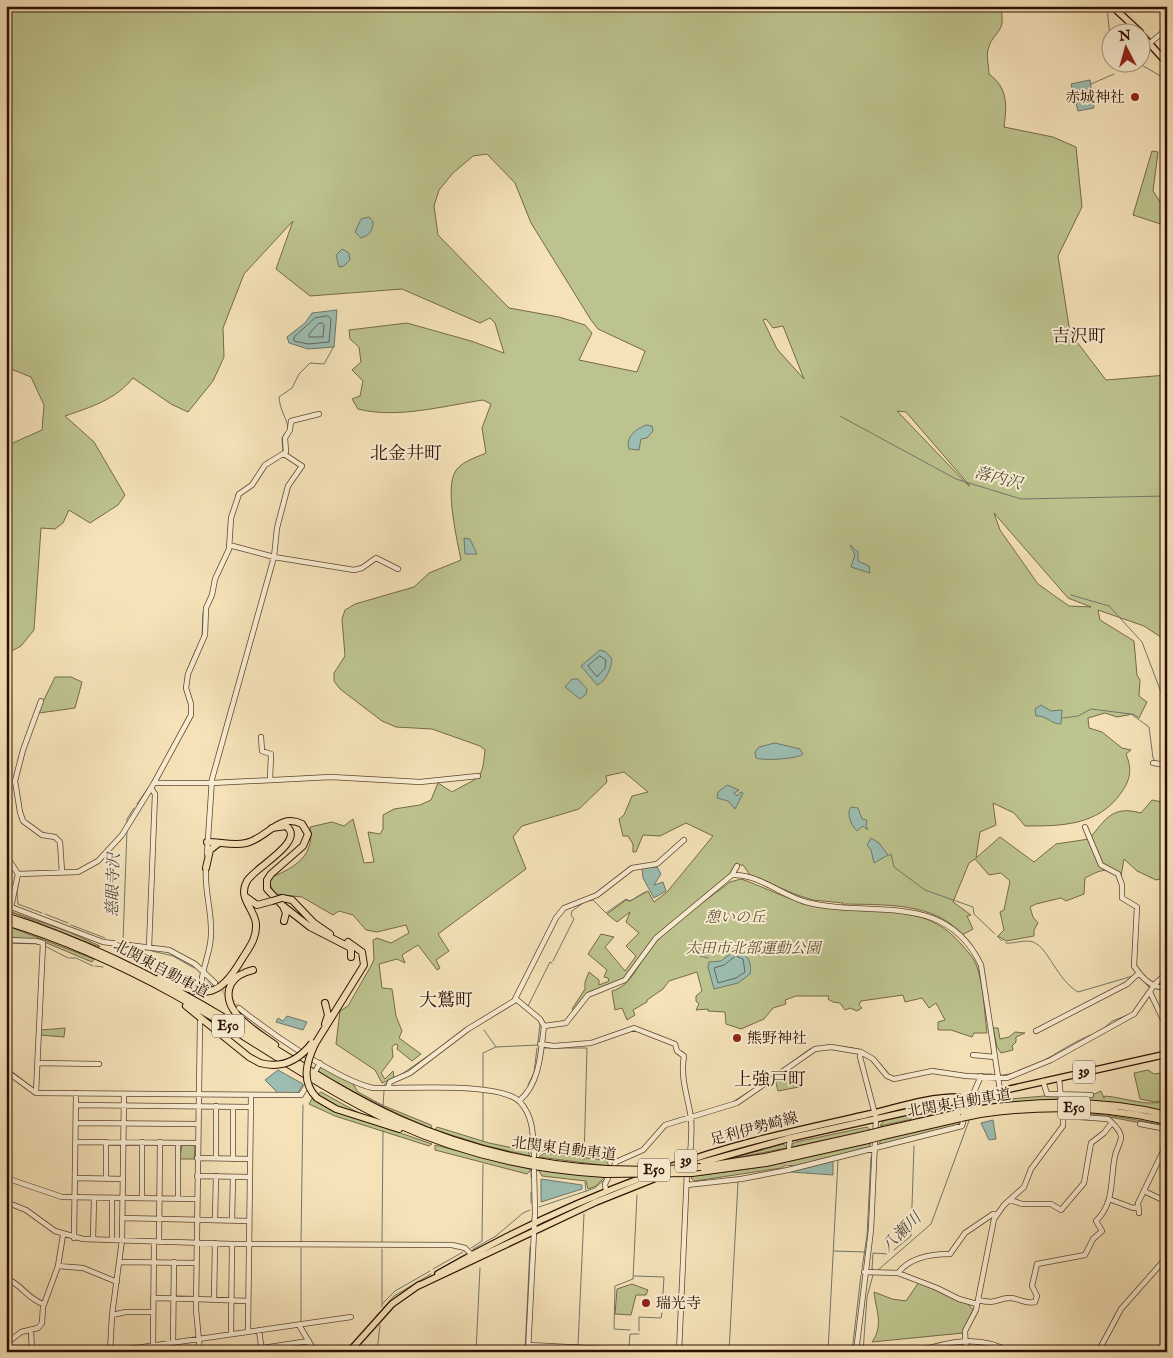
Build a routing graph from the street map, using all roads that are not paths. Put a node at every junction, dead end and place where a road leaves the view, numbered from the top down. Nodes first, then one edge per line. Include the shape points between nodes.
1 (1112, 6) edge
2 (1129, 22) edge
3 (1167, 29) edge
4 (1150, 43) joint
5 (1167, 63) edge
6 (319, 414) dead end
7 (284, 454) junction
8 (230, 546) junction
9 (274, 557) junction
10 (398, 569) dead end
11 (41, 701) dead end
12 (261, 737) dead end
13 (1154, 763) dead end
14 (1167, 765) edge
15 (478, 776) dead end
16 (270, 780) junction
17 (154, 783) junction
18 (212, 783) junction
19 (151, 788) junction
20 (272, 828) junction
21 (1085, 828) dead end
22 (208, 840) junction
23 (684, 840) dead end
24 (222, 842) junction
25 (6, 855) edge
26 (737, 866) dead end
27 (206, 868) junction
28 (62, 872) junction
29 (18, 874) junction
30 (732, 875) junction
31 (244, 888) junction
32 (282, 901) junction
33 (8, 910) edge
34 (284, 921) dead end
35 (7, 926) edge
36 (6, 940) edge
37 (149, 947) junction
38 (351, 957) dead end
39 (117, 960) junction
40 (202, 970) junction
41 (253, 970) dead end
42 (1139, 973) junction
43 (1167, 974) edge
44 (150, 982) junction
45 (215, 983) tunnel mouth
46 (1152, 985) junction
47 (1167, 987) edge
48 (201, 988) dead end
49 (1150, 992) junction
50 (516, 998) junction
51 (326, 1004) dead end
52 (239, 1008) tunnel mouth
53 (200, 1022) dead end
54 (544, 1026) junction
55 (1167, 1028) edge
56 (1036, 1030) dead end
57 (314, 1044) junction
58 (540, 1044) junction
59 (861, 1052) junction
60 (1167, 1054) edge
61 (973, 1055) dead end
62 (995, 1057) junction
63 (38, 1063) junction
64 (320, 1063) junction
65 (99, 1064) dead end
66 (313, 1070) junction
67 (6, 1071) edge
68 (981, 1076) junction
69 (998, 1078) junction
70 (1059, 1078) junction
71 (1043, 1081) junction
72 (309, 1082) dead end
73 (388, 1088) junction
74 (1000, 1090) junction
75 (36, 1092) junction
76 (76, 1093) junction
77 (124, 1094) junction
78 (198, 1094) junction
79 (251, 1095) junction
80 (1091, 1095) dead end
81 (974, 1096) junction
82 (1061, 1096) junction
83 (519, 1101) junction
84 (76, 1105) junction
85 (124, 1105) junction
86 (198, 1106) junction
87 (216, 1106) junction
88 (233, 1107) junction
89 (250, 1107) junction
90 (981, 1112) junction
91 (876, 1115) junction
92 (1167, 1115) edge
93 (690, 1117) junction
94 (1167, 1121) edge
95 (76, 1123) junction
96 (124, 1124) junction
97 (198, 1124) junction
98 (1111, 1124) junction
99 (1140, 1124) dead end
100 (1167, 1129) edge
101 (868, 1137) junction
102 (790, 1138) junction
103 (76, 1142) junction
104 (106, 1142) junction
105 (124, 1142) junction
106 (142, 1142) junction
107 (160, 1142) junction
108 (444, 1142) junction
109 (178, 1143) junction
110 (198, 1143) junction
111 (1167, 1143) edge
112 (789, 1147) dead end
113 (875, 1148) junction
114 (534, 1156) dead end
115 (198, 1158) junction
116 (216, 1158) junction
117 (233, 1158) junction
118 (250, 1159) junction
119 (689, 1163) junction
120 (534, 1171) dead end
121 (606, 1172) junction
122 (197, 1176) junction
123 (216, 1176) junction
124 (233, 1177) junction
125 (250, 1177) junction
126 (6, 1178) edge
127 (75, 1178) junction
128 (106, 1179) junction
129 (123, 1179) junction
130 (687, 1185) junction
131 (1144, 1191) junction
132 (606, 1192) junction
133 (75, 1197) junction
134 (94, 1198) junction
135 (112, 1198) junction
136 (123, 1198) junction
137 (142, 1198) junction
138 (160, 1198) junction
139 (178, 1198) junction
140 (197, 1199) junction
141 (1109, 1199) junction
142 (1010, 1200) junction
143 (6, 1202) edge
144 (1167, 1202) edge
145 (996, 1215) junction
146 (123, 1218) junction
147 (159, 1219) junction
148 (197, 1220) junction
149 (215, 1220) junction
150 (232, 1220) junction
151 (249, 1221) junction
152 (534, 1224) junction
153 (534, 1231) junction
154 (62, 1234) junction
155 (74, 1238) junction
156 (93, 1239) junction
157 (112, 1240) junction
158 (122, 1240) junction
159 (156, 1242) junction
160 (196, 1243) junction
161 (215, 1243) junction
162 (232, 1244) junction
163 (249, 1244) junction
164 (492, 1251) junction
165 (471, 1254) junction
166 (1167, 1257) edge
167 (120, 1262) junction
168 (154, 1262) junction
169 (174, 1262) junction
170 (196, 1262) junction
171 (469, 1263) junction
172 (58, 1266) junction
173 (864, 1272) junction
174 (898, 1273) junction
175 (6, 1278) edge
176 (116, 1282) junction
177 (418, 1286) junction
178 (153, 1298) junction
179 (173, 1298) junction
180 (196, 1299) junction
181 (214, 1300) junction
182 (231, 1300) junction
183 (248, 1300) junction
184 (978, 1302) junction
185 (43, 1304) junction
186 (153, 1312) junction
187 (112, 1315) junction
188 (351, 1317) dead end
189 (299, 1325) junction
190 (32, 1330) junction
191 (259, 1330) junction
192 (248, 1331) junction
193 (231, 1334) junction
194 (198, 1338) junction
195 (965, 1340) junction
196 (309, 1341) junction
197 (173, 1342) junction
198 (6, 1344) edge
199 (152, 1345) junction
200 (146, 1346) junction
201 (528, 1349) edge
202 (261, 1350) edge
203 (32, 1352) edge
204 (109, 1352) edge
205 (148, 1352) edge
206 (200, 1352) edge
207 (236, 1352) edge
208 (315, 1352) edge
209 (349, 1352) edge
210 (666, 1352) edge
211 (679, 1352) edge
212 (856, 1352) edge
213 (916, 1352) edge
214 (966, 1352) edge
215 (1010, 1352) edge
216 (1098, 1352) edge

1 - 2 main road
3 - 4 street
4 - 5 main road
6 - 7 street via 290,421
7 - 8 street via 265,465 252,486 239,494 231,518
7 - 9 street via 302,466 288,486 277,528
8 - 9 street
8 - 17 street via 215,579 206,608 203,640 188,674 186,688 191,716
9 - 10 street via 354,570 376,558
9 - 18 street
11 - 28 street via 14,779 24,821 60,842
12 - 16 street via 262,750 271,754
13 - 14 street
15 - 16 street via 420,782 331,776
16 - 18 street
17 - 18 street
17 - 19 street
18 - 22 street
19 - 28 street via 122,835 105,855 81,871
19 - 37 street via 155,794
20 - 24 highway via 248,843
20 - 31 highway via 288,827 291,839 253,874
20 - 32 highway via 296,821 308,834 303,846 267,880 268,892
21 - 42 street via 1099,862 1118,874 1122,898 1137,907 1133,962
22 - 24 highway
22 - 27 street
23 - 50 street via 657,864 632,868 597,895 561,911
24 - 27 highway via 211,847
25 - 29 street
26 - 30 street
27 - 40 street via 212,935
28 - 29 street
29 - 33 street
30 - 54 street via 656,938 625,980 588,995 566,1023
30 - 62 street via 744,875 805,902 916,912 950,926 981,965
31 - 32 highway, bridge via 253,904
31 - 39 highway via 246,902 256,921 255,936 233,975 217,990 202,992 189,989
32 - 34 highway via 286,913
32 - 38 highway via 310,928 351,948
32 - 57 highway via 292,900 319,927 357,947 364,958 362,968
33 - 37 street via 103,942
33 - 39 highway, 北関東自動車道 / E50
35 - 44 highway, 北関東自動車道 / E50 via 102,958
36 - 63 street via 43,943
37 - 40 street via 175,953
39 - 66 highway, 北関東自動車道 / E50 via 177,990
40 - 45 street
40 - 48 street
41 - 66 highway via 240,974 232,982 228,994 231,1006 241,1018
42 - 46 street
42 - 56 street via 1127,984
43 - 46 street
44 - 57 highway, bridge via 260,1063 291,1062
44 - 108 highway, 北関東自動車道 / E50 via 355,1104
46 - 47 street
46 - 49 street
49 - 55 street
49 - 69 street via 1134,1014 1100,1034 1076,1044 1052,1060 1012,1077
50 - 54 street
50 - 73 street via 468,1029 426,1062 390,1082
51 - 57 highway via 328,1018
52 - 64 street
53 - 78 street
54 - 58 street
57 - 108 highway, bridge via 306,1077 317,1098 336,1109
58 - 83 street via 533,1083
58 - 93 street via 591,1044 634,1028 673,1043 684,1056 681,1069
59 - 68 street via 892,1078 928,1071
59 - 91 street
59 - 93 street via 828,1047 815,1049 737,1103
60 - 70 main road, 足利伊勢崎線 / 39
61 - 62 street
62 - 69 street
63 - 65 street
63 - 75 street
64 - 66 street
64 - 73 street via 357,1084
66 - 121 highway, 北関東自動車道 / E50 via 381,1110 445,1137 511,1156
67 - 75 street
68 - 69 street
68 - 81 street
69 - 74 street
70 - 71 main road, 足利伊勢崎線 / 39
70 - 82 street
71 - 74 main road, 足利伊勢崎線 / 39
71 - 82 street via 1046,1094
72 - 79 street via 302,1097
73 - 83 street via 490,1089
74 - 81 main road, 足利伊勢崎線 / 39
75 - 76 street
76 - 77 street
76 - 84 street
77 - 78 street
77 - 85 street
78 - 79 street
78 - 86 street
79 - 89 street
80 - 82 street
81 - 91 main road, 足利伊勢崎線 / 39
81 - 113 street via 962,1126
83 - 114 street via 532,1123
84 - 85 street
84 - 95 street
85 - 86 street
85 - 96 street
86 - 87 street
86 - 97 street
87 - 88 street
87 - 116 street
88 - 89 street
88 - 117 street
89 - 118 street
90 - 92 highway, 北関東自動車道 / E50 via 1036,1103 1076,1103
90 - 94 highway, 北関東自動車道 / E50 via 1066,1108 1119,1112
90 - 101 highway, 北関東自動車道 / E50, bridge
91 - 102 main road, 足利伊勢崎線 / 39
91 - 113 street
91 - 119 main road, 足利伊勢崎線 / 39 via 752,1141
93 - 119 street
93 - 132 street via 665,1125 642,1150 616,1162 605,1184
95 - 96 street
95 - 103 street
96 - 97 street
96 - 105 street
97 - 110 street
98 - 141 street via 1121,1137
98 - 142 street via 1108,1119 1064,1115 1063,1126 1031,1169 1024,1187
98 - 142 street via 1091,1143 1084,1183 1061,1210 1051,1204 1022,1204
99 - 100 street
101 - 121 highway, 北関東自動車道 / E50, bridge via 701,1167
101 - 121 highway, 北関東自動車道 / E50, bridge via 766,1163 692,1173
102 - 112 street
102 - 119 main road, 足利伊勢崎線 / 39
103 - 104 street
103 - 127 street
104 - 105 street
104 - 128 street
105 - 106 street
105 - 129 street
106 - 107 street
106 - 137 street
107 - 109 street
107 - 138 street
108 - 121 highway, 北関東自動車道 / E50 via 525,1164
109 - 110 street
109 - 139 street
110 - 115 street
111 - 131 street
113 - 130 street via 741,1179
113 - 173 street via 871,1230
115 - 116 street
115 - 122 street
116 - 117 street
117 - 118 street
118 - 125 street
119 - 130 street
119 - 132 main road, 足利伊勢崎線 / 39
119 - 153 main road, 足利伊勢崎線 / 39
120 - 152 street
122 - 123 street
122 - 140 street
123 - 124 street
123 - 149 street
124 - 125 street
124 - 150 street
125 - 151 street
126 - 133 street via 59,1196
127 - 128 street
127 - 133 street
128 - 129 street
129 - 136 street
130 - 211 street
131 - 141 street via 1138,1210
131 - 144 street
132 - 152 main road, 足利伊勢崎線 / 39
133 - 134 street
133 - 155 street
134 - 135 street
134 - 156 street
135 - 136 street
135 - 157 street
136 - 137 street
136 - 146 street
137 - 138 street
138 - 139 street
138 - 147 street
139 - 140 street
140 - 148 street
141 - 184 street via 1104,1213 1096,1221 1102,1231 1093,1239 1086,1255 1036,1265 1032,1286 1037,1296 1034,1302 1030,1304 1010,1298 993,1303
142 - 145 street
143 - 154 street via 26,1210
145 - 174 street via 965,1233 950,1254 935,1253 913,1260
145 - 184 street
146 - 147 street
146 - 158 street
147 - 148 street
147 - 159 street
148 - 149 street
148 - 160 street
149 - 150 street
150 - 151 street
151 - 163 street
152 - 153 street
152 - 165 main road, 足利伊勢崎線 / 39
153 - 164 main road, 足利伊勢崎線 / 39
153 - 201 street
154 - 155 street
154 - 172 street
155 - 156 street
156 - 157 street
157 - 158 street
158 - 159 street
158 - 167 street
159 - 160 street
159 - 168 street
160 - 161 street
160 - 170 street
161 - 162 street
161 - 181 street
162 - 163 street
162 - 182 street
163 - 165 street via 452,1245 465,1248
163 - 183 street
164 - 165 main road via 477,1256
164 - 171 main road, 足利伊勢崎線 / 39
165 - 171 main road
165 - 177 main road, 足利伊勢崎線 / 39
166 - 216 street via 1118,1314
167 - 168 street
167 - 176 street
168 - 169 street
168 - 178 street
169 - 170 street
169 - 179 street
170 - 180 street
171 - 177 main road, 足利伊勢崎線 / 39
172 - 176 street via 83,1268
172 - 185 street
173 - 174 street
173 - 212 street
174 - 184 street via 959,1300
175 - 185 street
176 - 187 street
177 - 209 main road, 足利伊勢崎線 / 39 via 392,1304
178 - 179 street
178 - 186 street
179 - 180 street
179 - 197 street
180 - 181 street
180 - 194 street
181 - 182 street
182 - 183 street
182 - 193 street
183 - 192 street
184 - 195 street via 965,1331
185 - 190 street via 42,1323
186 - 187 street
186 - 199 street
187 - 204 street
188 - 189 street
189 - 191 street
189 - 196 street
190 - 198 street via 22,1332
190 - 203 street
191 - 192 street
191 - 202 street
192 - 193 street
193 - 194 street
194 - 197 street
194 - 206 street
195 - 213 street
195 - 214 street
195 - 215 street via 988,1343
196 - 202 street
196 - 208 street
197 - 199 street
199 - 200 street
200 - 204 street
200 - 205 street
201 - 210 street
202 - 207 street

